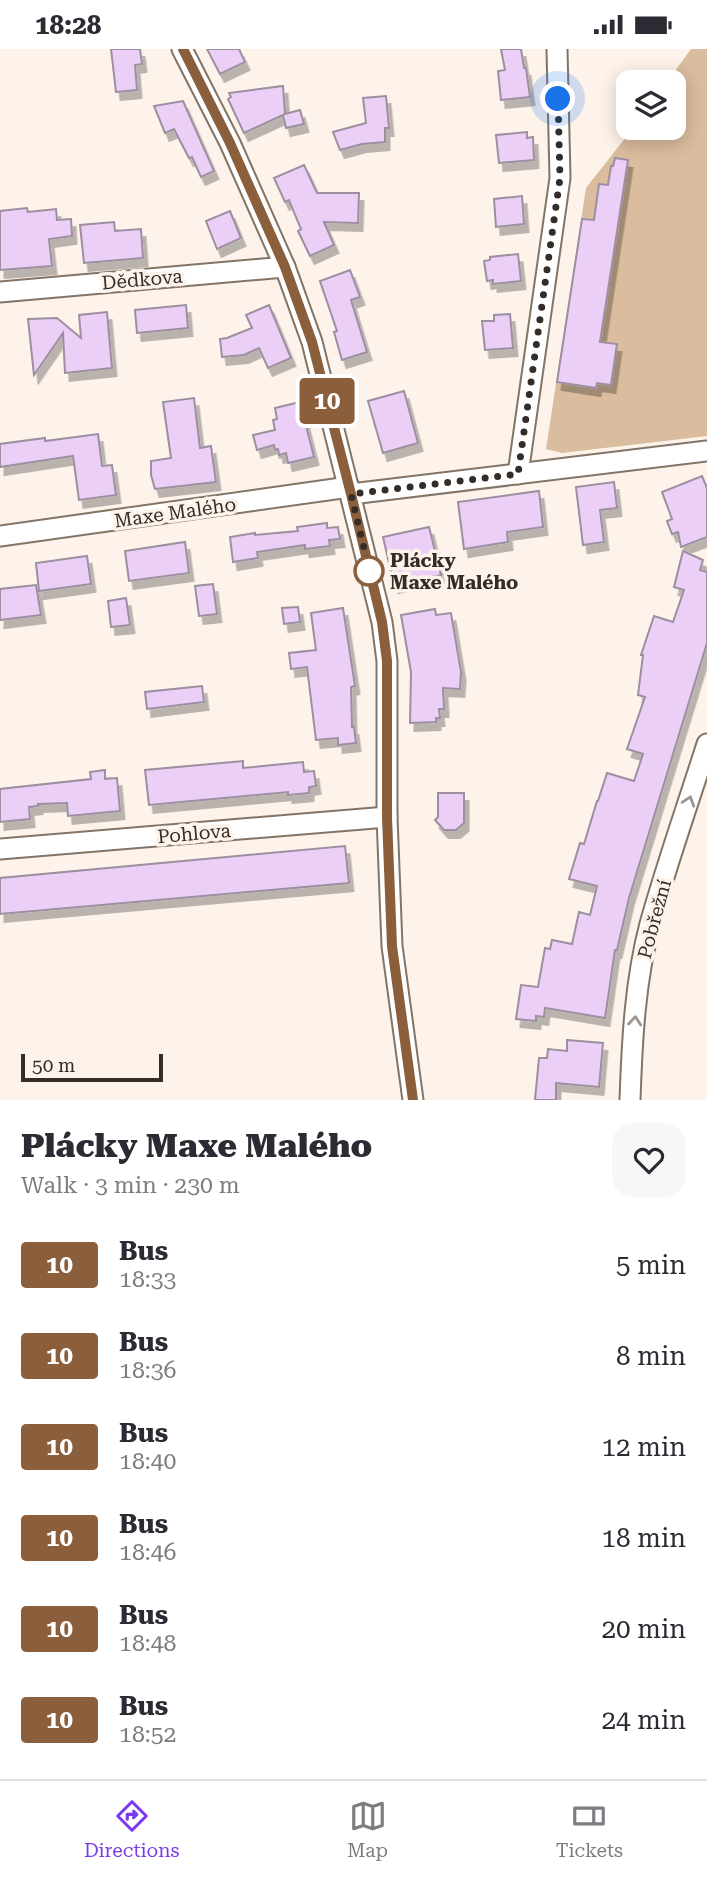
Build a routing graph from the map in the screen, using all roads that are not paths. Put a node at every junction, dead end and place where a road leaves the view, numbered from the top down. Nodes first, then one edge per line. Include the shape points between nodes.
1 (182, 49) edge
2 (557, 49) edge
3 (285, 267) junction
4 (0, 292) edge
5 (707, 451) edge
6 (518, 474) junction
7 (350, 491) junction
8 (0, 536) edge
9 (707, 744) edge
10 (387, 817) junction
11 (0, 849) edge
12 (413, 1100) edge
13 (630, 1100) edge

1 - 3 street
2 - 6 street via 560,178
3 - 4 street, Dědkova
3 - 7 street via 312,342
5 - 6 street
6 - 7 street
7 - 8 street, Maxe Malého
7 - 10 street via 387,661
13 -> 9 street, Pobřežní via 636,1008 650,925
10 - 11 street, Pohlova
10 - 12 street via 392,946

